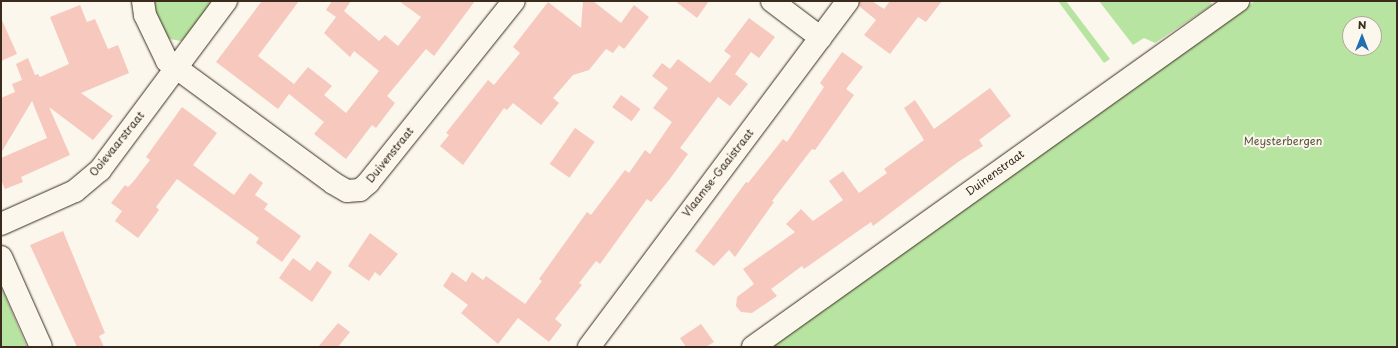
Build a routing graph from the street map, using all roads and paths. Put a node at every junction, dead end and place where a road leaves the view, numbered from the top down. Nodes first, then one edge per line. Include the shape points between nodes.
1 (143, 1) edge
2 (226, 1) edge
3 (514, 1) edge
4 (772, 1) edge
5 (848, 1) edge
6 (1234, 2) edge
7 (821, 38) junction
8 (176, 68) junction
9 (1, 224) edge
10 (1, 257) edge
11 (41, 347) edge
12 (589, 347) edge
13 (753, 347) edge

1 - 8 street via 145,15 167,61
2 - 8 street, Ooievaarstraat
3 - 8 street, Duivenstraat via 360,190 347,191 332,184
4 - 7 street
5 - 7 street, Vlaamse-Gaaistraat
6 - 13 street, Duinenstraat
7 - 12 street, Vlaamse-Gaaistraat
8 - 9 street, Ooievaarstraat via 100,170 62,198
10 - 11 street

